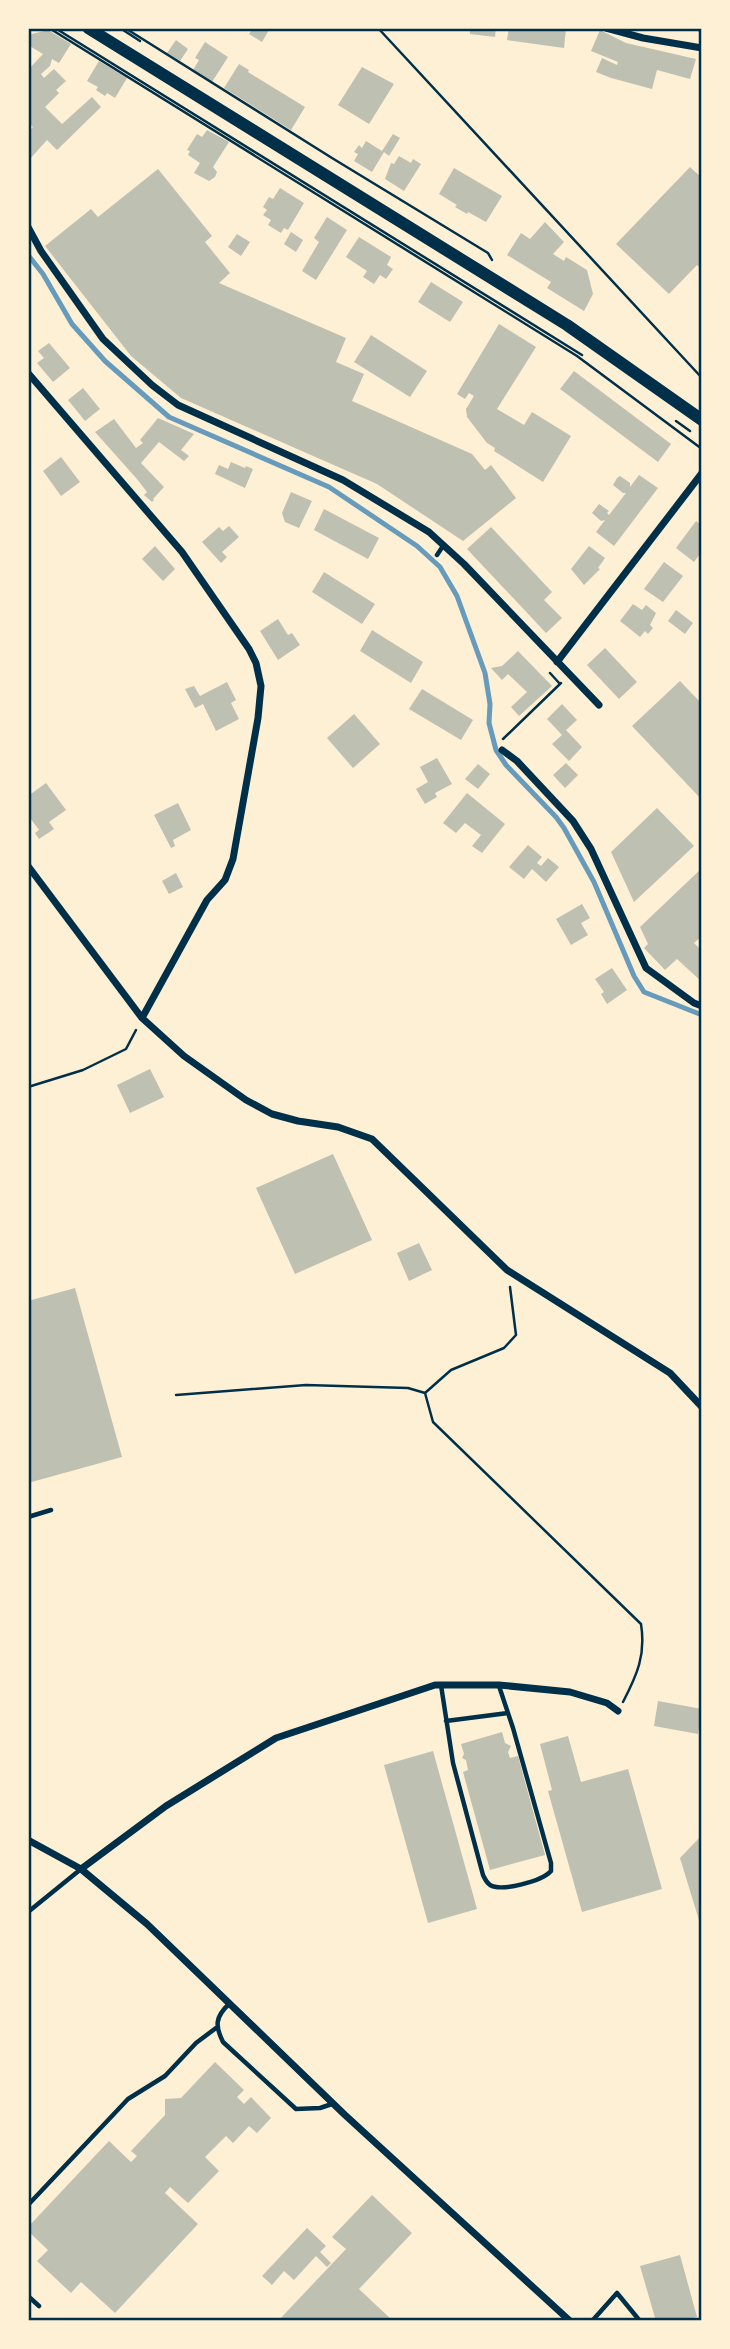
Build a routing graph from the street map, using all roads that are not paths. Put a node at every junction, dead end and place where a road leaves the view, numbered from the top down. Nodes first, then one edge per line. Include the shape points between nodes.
1 (88, 28) edge
2 (606, 28) edge
3 (702, 48) edge
4 (28, 227) edge
5 (28, 373) edge
6 (702, 420) edge
7 (702, 473) edge
8 (443, 545) junction
9 (437, 555) dead end
10 (557, 662) junction
11 (599, 705) dead end
12 (502, 750) road end
13 (28, 866) edge
14 (702, 1006) edge
15 (142, 1018) junction
16 (702, 1407) edge
17 (51, 1510) dead end
18 (28, 1517) edge
19 (440, 1685) junction
20 (499, 1685) junction
21 (618, 1712) road end
22 (508, 1713) junction
23 (446, 1721) junction
24 (28, 1840) edge
25 (80, 1870) junction
26 (28, 1912) edge
27 (230, 2004) junction
28 (216, 2028) junction
29 (334, 2103) junction
30 (28, 2205) edge
31 (28, 2296) edge
32 (39, 2306) dead end
33 (570, 2321) edge
34 (592, 2321) edge
35 (640, 2321) edge

1 - 6 main road via 578,333
2 - 3 street
4 - 8 street via 103,339 169,398 343,480
5 - 15 street via 182,552 249,649 259,673 258,718 233,859
7 - 10 street
8 - 9 lane
8 - 10 street
10 - 11 street
12 - 14 street via 573,821 591,849 646,968
13 - 15 street
15 - 16 street via 184,1056 272,1114 372,1139 508,1270 670,1373
17 - 18 lane
19 - 20 street
19 - 23 lane
19 - 25 street via 276,1738 166,1806
20 - 21 street via 570,1692 607,1703
20 - 22 lane
22 - 23 lane
22 - 23 lane via 551,1863 547,1876 512,1886 491,1886 483,1875
24 - 25 street
25 - 26 lane
25 - 27 street via 147,1924
27 - 28 lane
27 - 29 street
28 - 29 lane via 223,2042 296,2109
28 - 30 lane via 165,2076 128,2099
29 - 33 street
31 - 32 lane
34 - 35 lane via 617,2293

